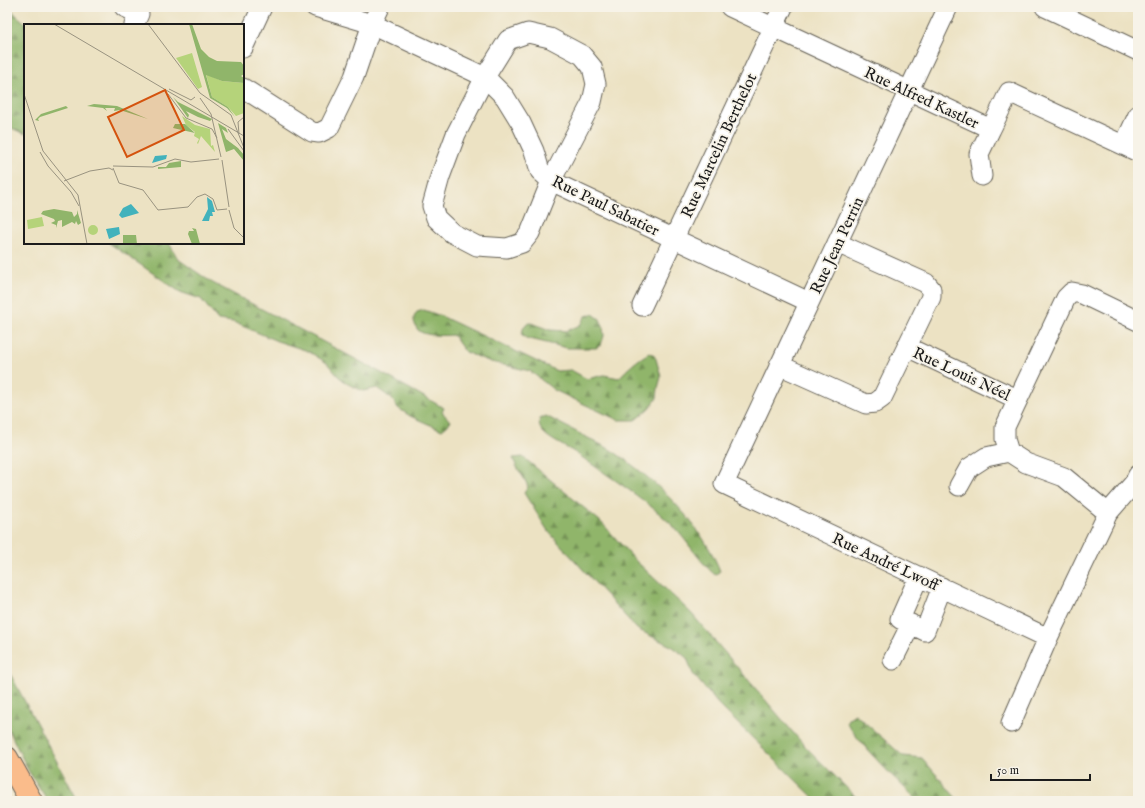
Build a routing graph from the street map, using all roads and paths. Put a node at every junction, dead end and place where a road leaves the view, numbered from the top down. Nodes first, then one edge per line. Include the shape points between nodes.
1 (125, 7) edge
2 (262, 7) edge
3 (315, 7) edge
4 (380, 7) edge
5 (730, 7) edge
6 (783, 7) edge
7 (948, 7) edge
8 (1045, 7) edge
9 (134, 24) edge
10 (372, 24) junction
11 (773, 27) junction
12 (244, 46) edge
13 (1138, 51) edge
14 (485, 77) junction
15 (244, 89) edge
16 (908, 90) junction
17 (1138, 115) edge
18 (991, 129) junction
19 (1131, 149) edge
20 (982, 176) dead end
21 (551, 181) junction
22 (674, 238) junction
23 (837, 243) junction
24 (809, 302) junction
25 (642, 306) dead end
26 (1138, 321) edge
27 (907, 347) junction
28 (779, 365) junction
29 (1017, 399) junction
30 (1009, 452) junction
31 (1138, 475) edge
32 (724, 484) joint
33 (959, 486) dead end
34 (1108, 513) junction
35 (920, 576) junction
36 (942, 587) junction
37 (911, 624) junction
38 (1048, 638) junction
39 (893, 660) dead end
40 (1011, 722) dead end
41 (7, 758) edge
42 (31, 801) edge

1 - 9 street via 139,14
2 - 12 street
3 - 10 street, Rue Paul Sabatier
4 - 10 street
5 - 11 street, Rue Alfred Kastler
6 - 11 street, Rue Marcelin Berthelot
7 - 16 street, Rue Jean Perrin
8 - 13 street
10 - 14 street, Rue Paul Sabatier
10 - 15 street via 354,77 329,128 319,133 312,132
11 - 16 street, Rue Alfred Kastler
11 - 22 street, Rue Marcelin Berthelot
14 - 21 street, Rue Paul Sabatier via 505,97 521,123 540,171
14 - 21 street via 508,40 528,33 550,38 582,55 592,67 596,84 592,102
14 - 21 street via 456,134 440,177 432,206 436,218 452,233 476,246 507,248 522,243 530,233
16 - 18 street, Rue Alfred Kastler
16 - 23 street, Rue Jean Perrin
17 - 19 street
18 - 19 street, Rue Alfred Kastler via 1009,92
18 - 20 street via 979,154
21 - 22 street, Rue Paul Sabatier
22 - 24 street, Rue Paul Sabatier
22 - 25 street, Rue Marcelin Berthelot
23 - 24 street, Rue Jean Perrin
23 - 27 street via 926,284 931,289 931,297
24 - 28 street, Rue Jean Perrin
26 - 29 street via 1082,294 1072,292 1066,298
27 - 28 street via 882,398 875,404 866,404
27 - 29 street, Rue Louis Néel
28 - 32 street, Rue Jean Perrin
29 - 30 street via 1005,426
30 - 33 street via 986,457 968,468
30 - 34 street via 1026,463 1064,477
31 - 34 street
32 - 35 street, Rue André Lwoff
34 - 38 street
35 - 36 street, Rue André Lwoff
35 - 37 street via 900,618
36 - 37 street via 925,631
36 - 38 street, Rue André Lwoff
37 - 39 street
38 - 40 street
41 - 42 highway

